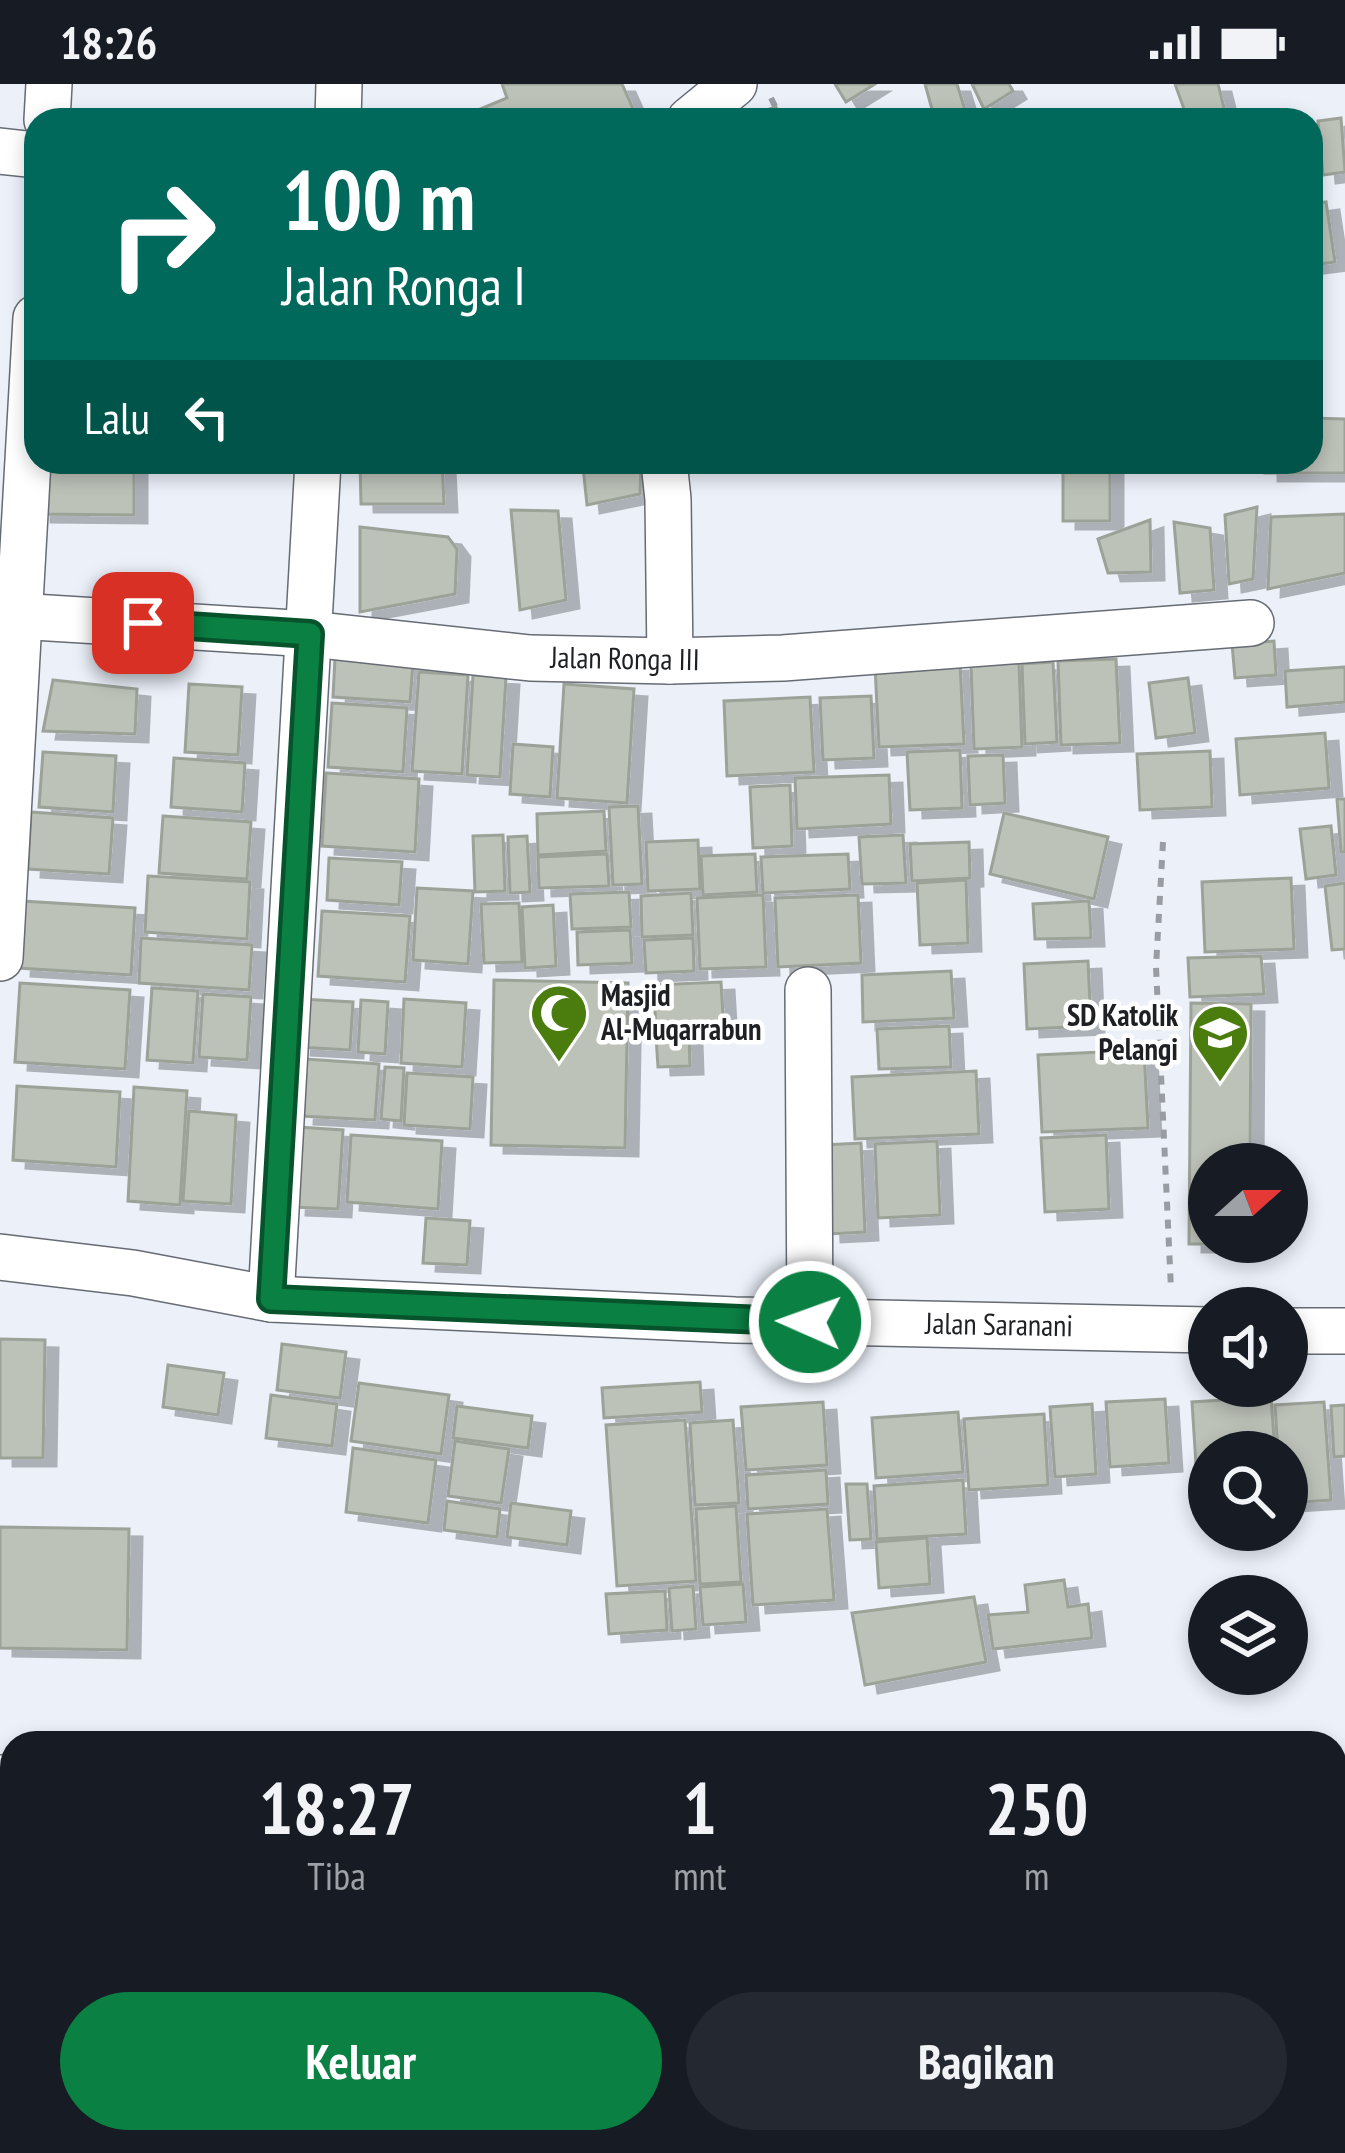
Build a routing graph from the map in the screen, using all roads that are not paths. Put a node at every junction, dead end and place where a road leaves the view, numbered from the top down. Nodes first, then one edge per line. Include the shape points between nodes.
1 (734, 84) edge
2 (707, 108) edge
3 (24, 450) edge
4 (317, 474) edge
5 (665, 474) edge
6 (9, 615) edge
7 (1252, 623) dead end
8 (310, 634) junction
9 (670, 661) junction
10 (0, 958) edge
11 (808, 991) dead end
12 (0, 1257) edge
13 (271, 1299) junction
14 (810, 1322) junction
15 (1188, 1329) edge
16 (1308, 1331) edge
17 (1345, 1331) edge

1 - 2 street
3 - 6 street
4 - 8 street
5 - 9 street
6 - 8 street, Jalan Ronga III
6 - 10 street
7 - 9 street, Jalan Ronga III
8 - 9 street, Jalan Ronga III via 530,658
8 - 13 street
11 - 14 street
12 - 13 street, Jalan Saranani
13 - 14 street, Jalan Saranani
14 - 15 street, Jalan Saranani
16 - 17 street

